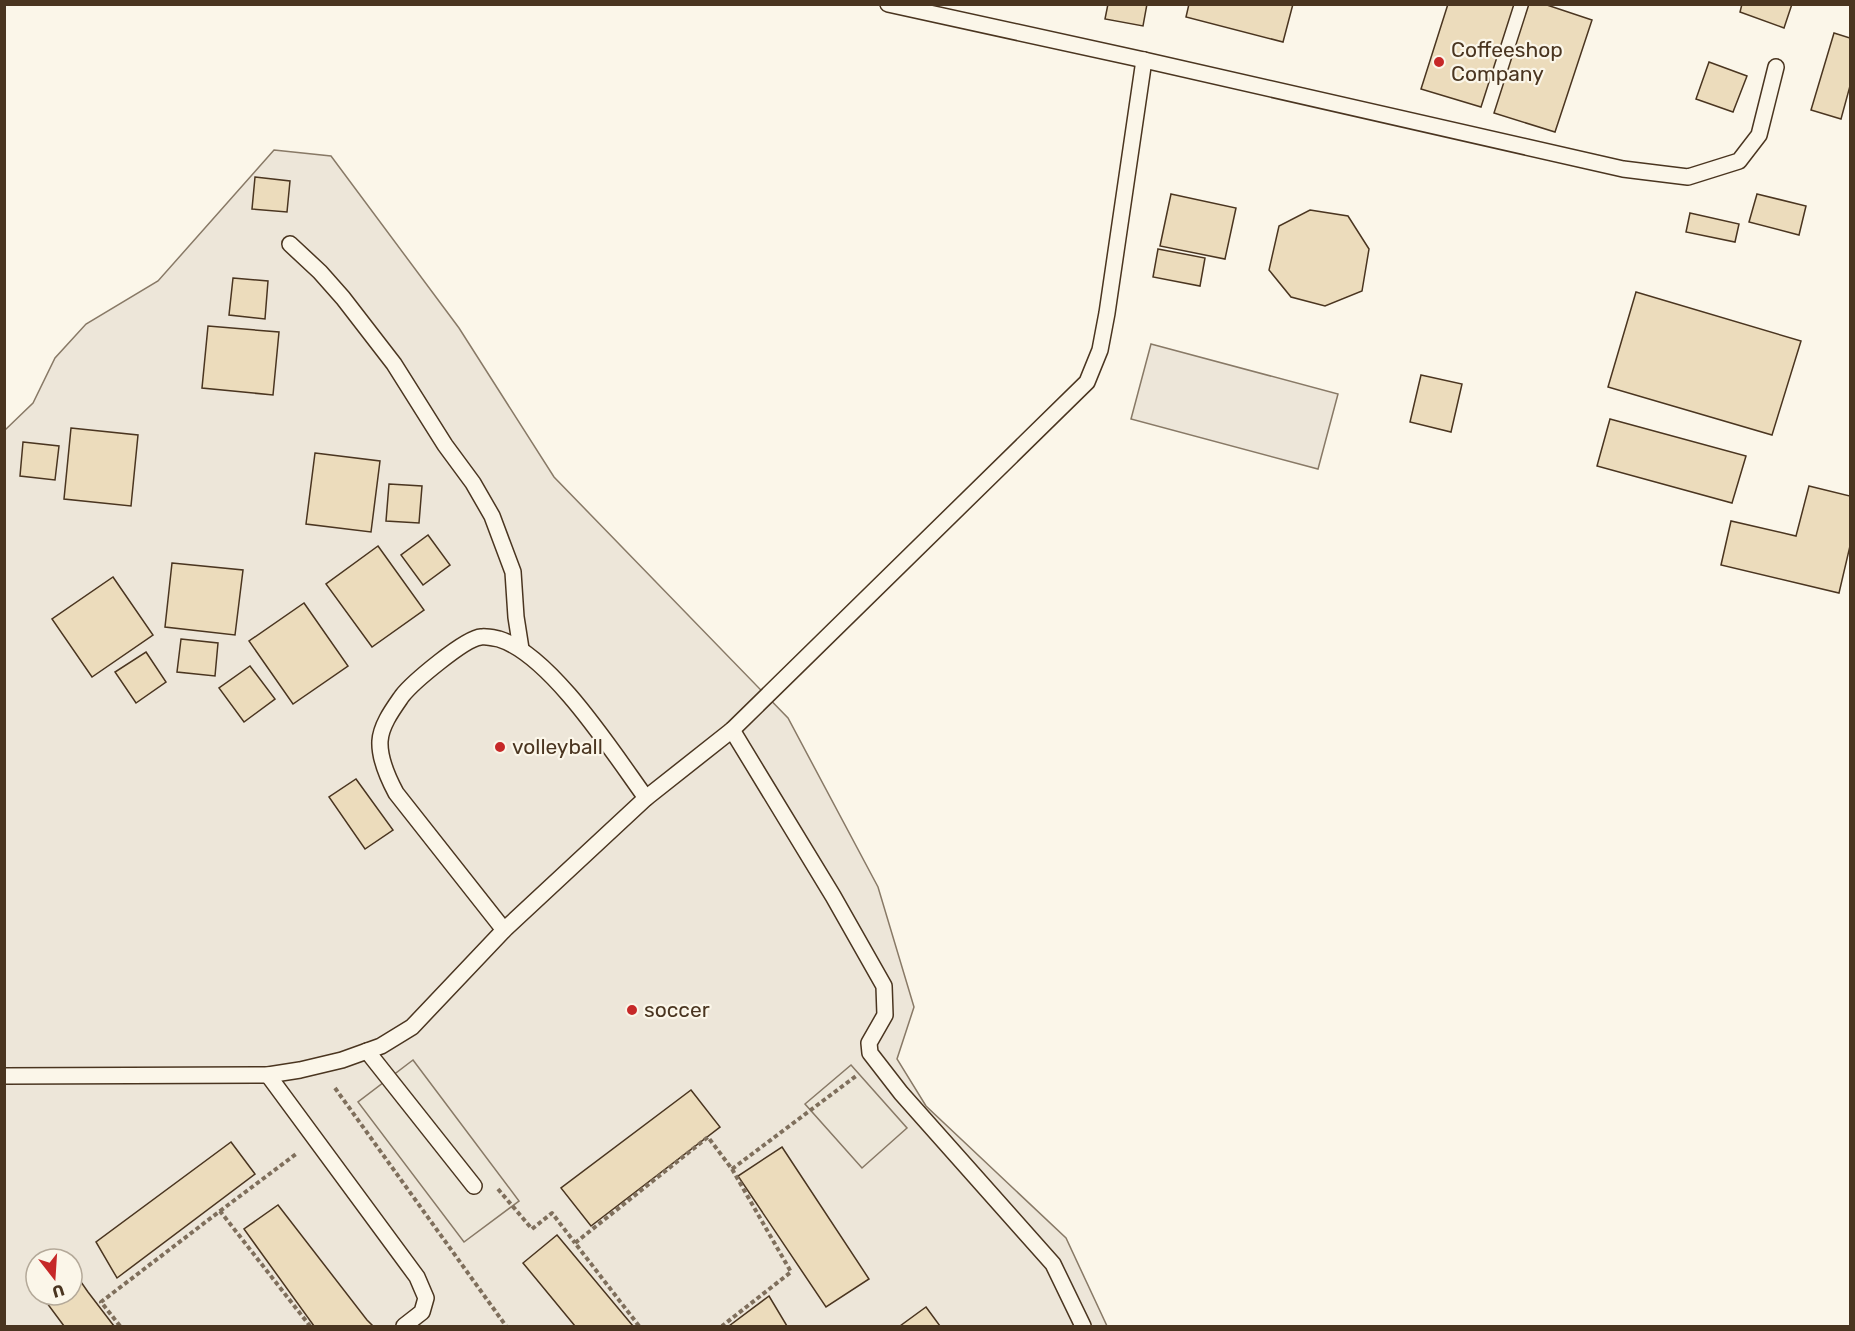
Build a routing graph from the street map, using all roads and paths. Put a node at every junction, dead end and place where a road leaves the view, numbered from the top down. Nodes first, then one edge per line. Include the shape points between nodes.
1 (888, 4) edge
2 (1144, 60) junction
3 (1776, 67) dead end
4 (290, 244) dead end
5 (521, 649) junction
6 (732, 730) junction
7 (646, 798) junction
8 (504, 930) junction
9 (367, 1051) junction
10 (877, 1060) junction
11 (320, 1066) junction
12 (268, 1075) junction
13 (4, 1076) edge
14 (316, 1140) junction
15 (732, 1169) junction
16 (474, 1186) joint
17 (220, 1210) junction
18 (574, 1243) junction
19 (120, 1326) edge
20 (310, 1326) edge
21 (404, 1326) edge
22 (506, 1326) edge
23 (639, 1326) edge
24 (722, 1326) edge
25 (1083, 1326) edge

1 - 2 lane
2 - 3 lane via 1623,169 1688,177 1739,162 1759,135
2 - 6 lane via 1107,314 1088,382
4 - 5 lane via 344,298 394,364 492,516 513,572
5 - 7 lane via 566,691
5 - 8 lane via 480,636 456,648 403,695 384,724 380,742 387,776 396,793
6 - 7 lane
6 - 10 lane via 884,986 885,1015 869,1043 870,1053
7 - 8 lane
8 - 9 lane via 412,1027
9 - 11 lane
9 - 16 lane
10 - 15 path
10 - 25 lane via 901,1093 1053,1264
11 - 12 lane
11 - 22 path
12 - 13 lane
12 - 14 lane
14 - 17 path
14 - 21 lane via 417,1277 426,1298 422,1312
15 - 18 path via 708,1137
15 - 24 path via 791,1272
16 - 18 path via 488,1176 532,1229 552,1213
17 - 19 path via 101,1302
17 - 20 path
18 - 23 path

